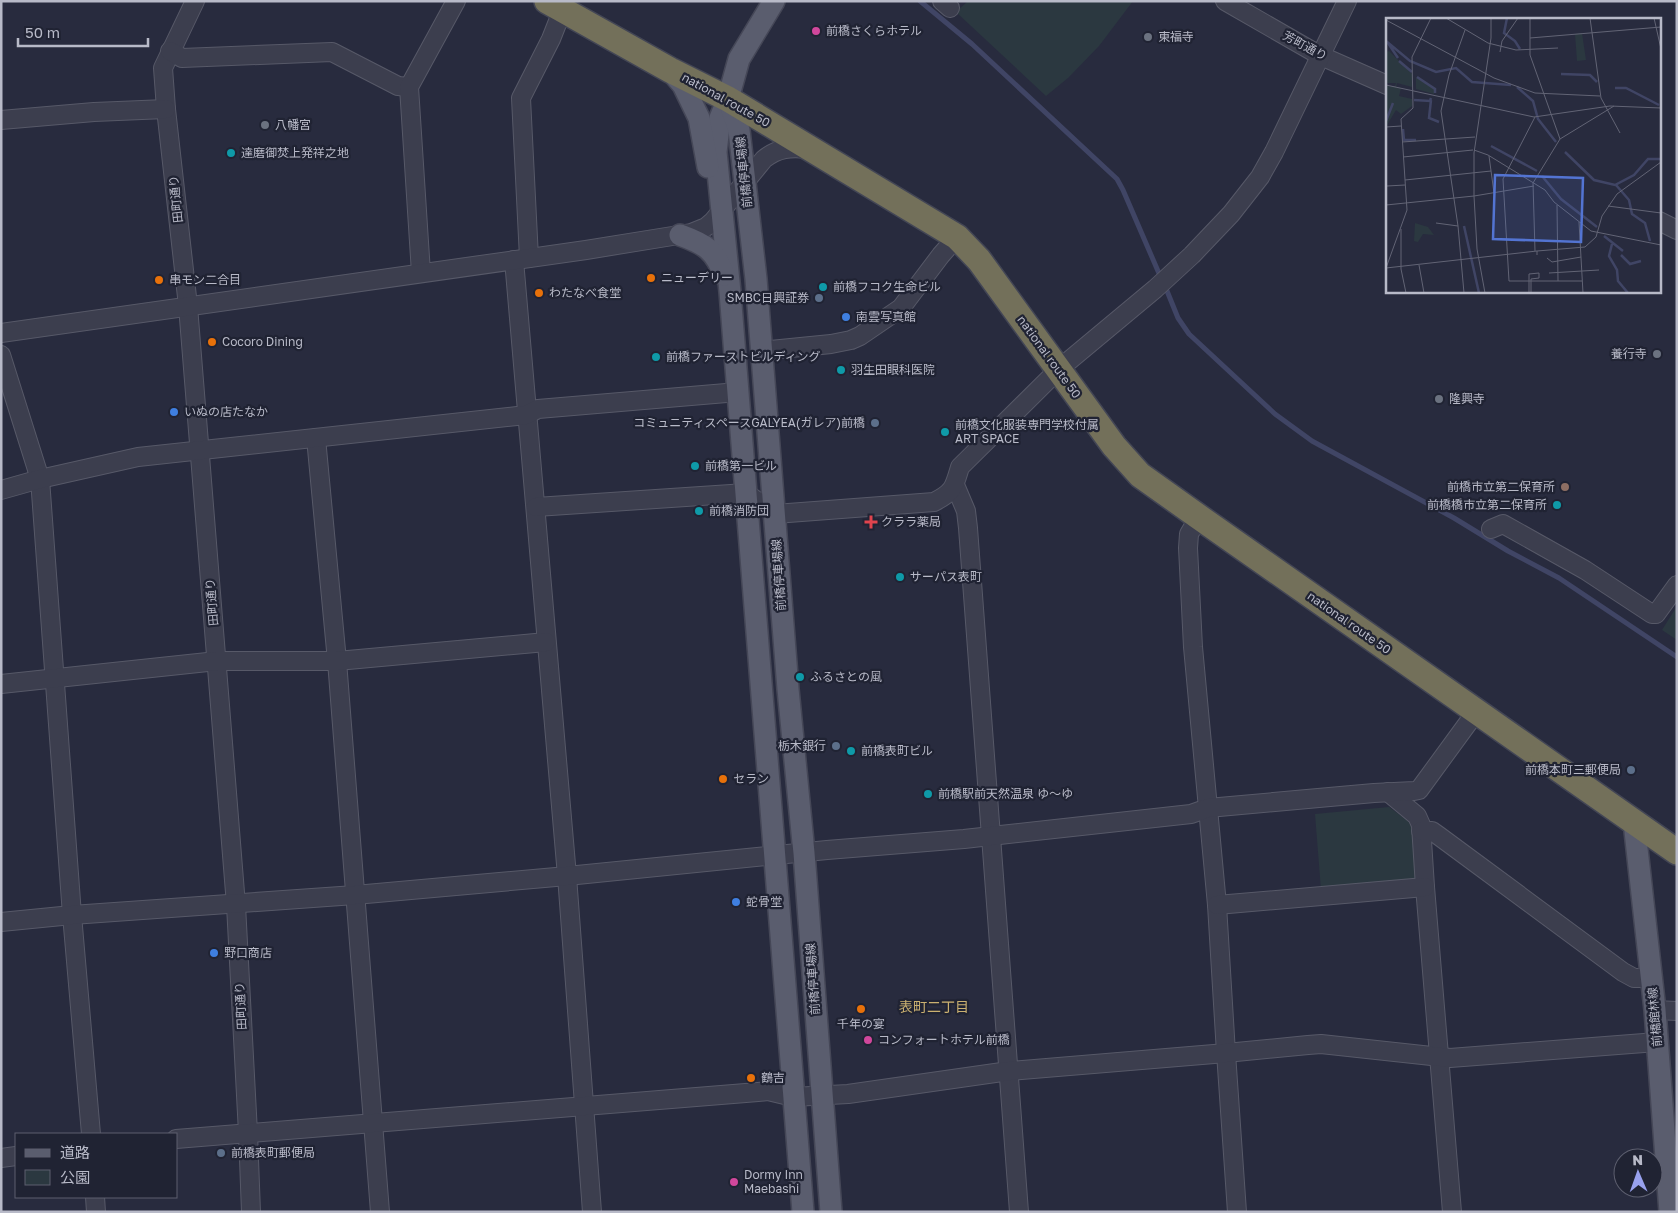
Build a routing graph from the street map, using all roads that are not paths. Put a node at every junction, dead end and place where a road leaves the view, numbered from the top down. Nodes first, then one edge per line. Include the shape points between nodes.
1 (196, 1) edge
2 (456, 1) edge
3 (774, 1) edge
4 (1225, 1) edge
5 (1346, 1) edge
6 (558, 4) edge
7 (170, 51) junction
8 (1319, 55) junction
9 (670, 70) junction
10 (1386, 85) edge
11 (409, 87) junction
12 (728, 99) junction
13 (166, 109) junction
14 (1, 120) edge
15 (814, 150) junction
16 (745, 181) junction
17 (722, 220) junction
18 (1660, 222) edge
19 (1677, 230) edge
20 (686, 234) junction
21 (957, 237) junction
22 (751, 239) junction
23 (521, 259) junction
24 (421, 273) junction
25 (730, 292) junction
26 (188, 306) junction
27 (1, 333) edge
28 (761, 351) junction
29 (1, 355) edge
30 (1059, 370) junction
31 (738, 392) junction
32 (526, 415) junction
33 (316, 438) junction
34 (198, 450) junction
35 (40, 479) junction
36 (954, 485) junction
37 (1, 490) edge
38 (746, 493) junction
39 (536, 507) junction
40 (775, 514) junction
41 (1199, 517) junction
42 (1491, 529) dead end
43 (1677, 585) edge
44 (546, 642) junction
45 (217, 661) junction
46 (337, 661) junction
47 (55, 678) junction
48 (1, 684) edge
49 (1476, 712) junction
50 (1388, 792) junction
51 (1208, 808) junction
52 (1634, 822) junction
53 (1421, 831) junction
54 (991, 836) junction
55 (1677, 852) edge
56 (804, 853) junction
57 (775, 856) junction
58 (567, 876) junction
59 (1425, 887) junction
60 (355, 895) junction
61 (236, 905) junction
62 (1217, 905) junction
63 (72, 915) junction
64 (1, 922) edge
65 (1651, 978) junction
66 (1655, 1010) junction
67 (1677, 1011) edge
68 (1657, 1042) junction
69 (1226, 1053) junction
70 (1440, 1056) junction
71 (1009, 1072) junction
72 (822, 1096) junction
73 (793, 1097) junction
74 (584, 1105) junction
75 (373, 1123) junction
76 (248, 1132) junction
77 (91, 1133) edge
78 (178, 1139) edge
79 (1671, 1154) edge
80 (15, 1156) edge
81 (1, 1158) edge
82 (95, 1198) edge
83 (96, 1212) edge
84 (251, 1212) edge
85 (380, 1212) edge
86 (592, 1212) edge
87 (803, 1212) edge
88 (831, 1212) edge
89 (1019, 1212) edge
90 (1238, 1212) edge
91 (1452, 1212) edge
92 (1670, 1212) edge

1 - 7 street, 田町通り
2 - 11 street
3 - 12 main road via 739,59
4 - 8 street, 芳町通り
5 - 8 street
6 - 9 highway, national route 50
6 - 23 street via 551,39 521,98
7 - 11 street via 182,58 332,52 398,86
7 - 13 street, 田町通り via 163,68
8 - 10 street, 芳町通り
8 - 30 street via 1260,178 1231,214 1155,289
9 - 12 highway, national route 50
9 - 17 main road via 683,85 699,118 710,179
11 - 24 street
12 - 15 highway, national route 50
12 - 16 main road, 前橋停車場線 via 740,130
12 - 17 main road, 前橋停車場線 via 720,118 716,152
13 - 14 street
13 - 26 street, 田町通り
15 - 16 street via 794,148 772,152
15 - 21 highway, national route 50
16 - 17 street
16 - 22 main road, 前橋停車場線
17 - 20 main road
17 - 22 main road via 746,232
17 - 25 main road, 前橋停車場線
18 - 19 street
20 - 23 street
20 - 25 main road via 716,256
21 - 28 street via 901,308 860,336 831,344
21 - 30 highway, national route 50 via 979,260
22 - 28 main road, 前橋停車場線
23 - 24 street
23 - 32 street
24 - 26 street
25 - 31 main road, 前橋停車場線
26 - 27 street
26 - 34 street, 田町通り
28 - 40 main road, 前橋停車場線
29 - 35 street
30 - 36 street via 960,467
30 - 41 highway, national route 50 via 1127,462
31 - 32 street via 538,409
31 - 38 main road, 前橋停車場線
32 - 33 street
32 - 39 street
33 - 34 street
33 - 46 street
34 - 35 street via 138,457
34 - 45 street, 田町通り
35 - 37 street
35 - 47 street
36 - 40 street via 950,493 934,502
36 - 54 street via 966,511 968,528
38 - 39 street
38 - 40 street
38 - 57 main road, 前橋停車場線
39 - 44 street
40 - 56 main road, 前橋停車場線
41 - 49 highway, national route 50
41 - 51 street via 1189,534 1188,548 1193,647
42 - 43 street via 1503,524 1585,570 1652,614 1656,614
44 - 46 street
44 - 58 street
45 - 46 street
45 - 47 street
45 - 61 street, 田町通り
46 - 60 street
47 - 48 street
47 - 63 street
49 - 50 street via 1419,790
49 - 52 highway, national route 50
50 - 51 street
50 - 53 street via 1417,816
51 - 54 street via 1191,814
51 - 62 street
52 - 55 highway, national route 50
52 - 65 main road, 前橋館林線
53 - 59 street
53 - 65 street via 1439,836 1622,972 1634,978
54 - 56 street
54 - 71 street
56 - 57 street
56 - 72 main road, 前橋停車場線
57 - 58 street
57 - 73 main road, 前橋停車場線
58 - 60 street
58 - 74 street
59 - 62 street
59 - 70 street
60 - 61 street
60 - 75 street
61 - 63 street
61 - 76 street, 田町通り
62 - 69 street
63 - 64 street
63 - 77 street
65 - 66 main road, 前橋館林線
66 - 67 street
66 - 68 main road, 前橋館林線
68 - 70 street via 1450,1058
68 - 79 main road, 前橋館林線
69 - 70 street via 1321,1044
69 - 71 street
69 - 90 street
70 - 91 street
71 - 72 street
71 - 89 street
72 - 73 street
72 - 88 main road, 前橋停車場線
73 - 74 street via 768,1091
73 - 87 main road, 前橋停車場線
74 - 75 street
74 - 86 street
75 - 76 street
75 - 85 street
76 - 78 street
76 - 84 street, 田町通り
79 - 92 main road, 前橋館林線
80 - 81 street
82 - 83 street

